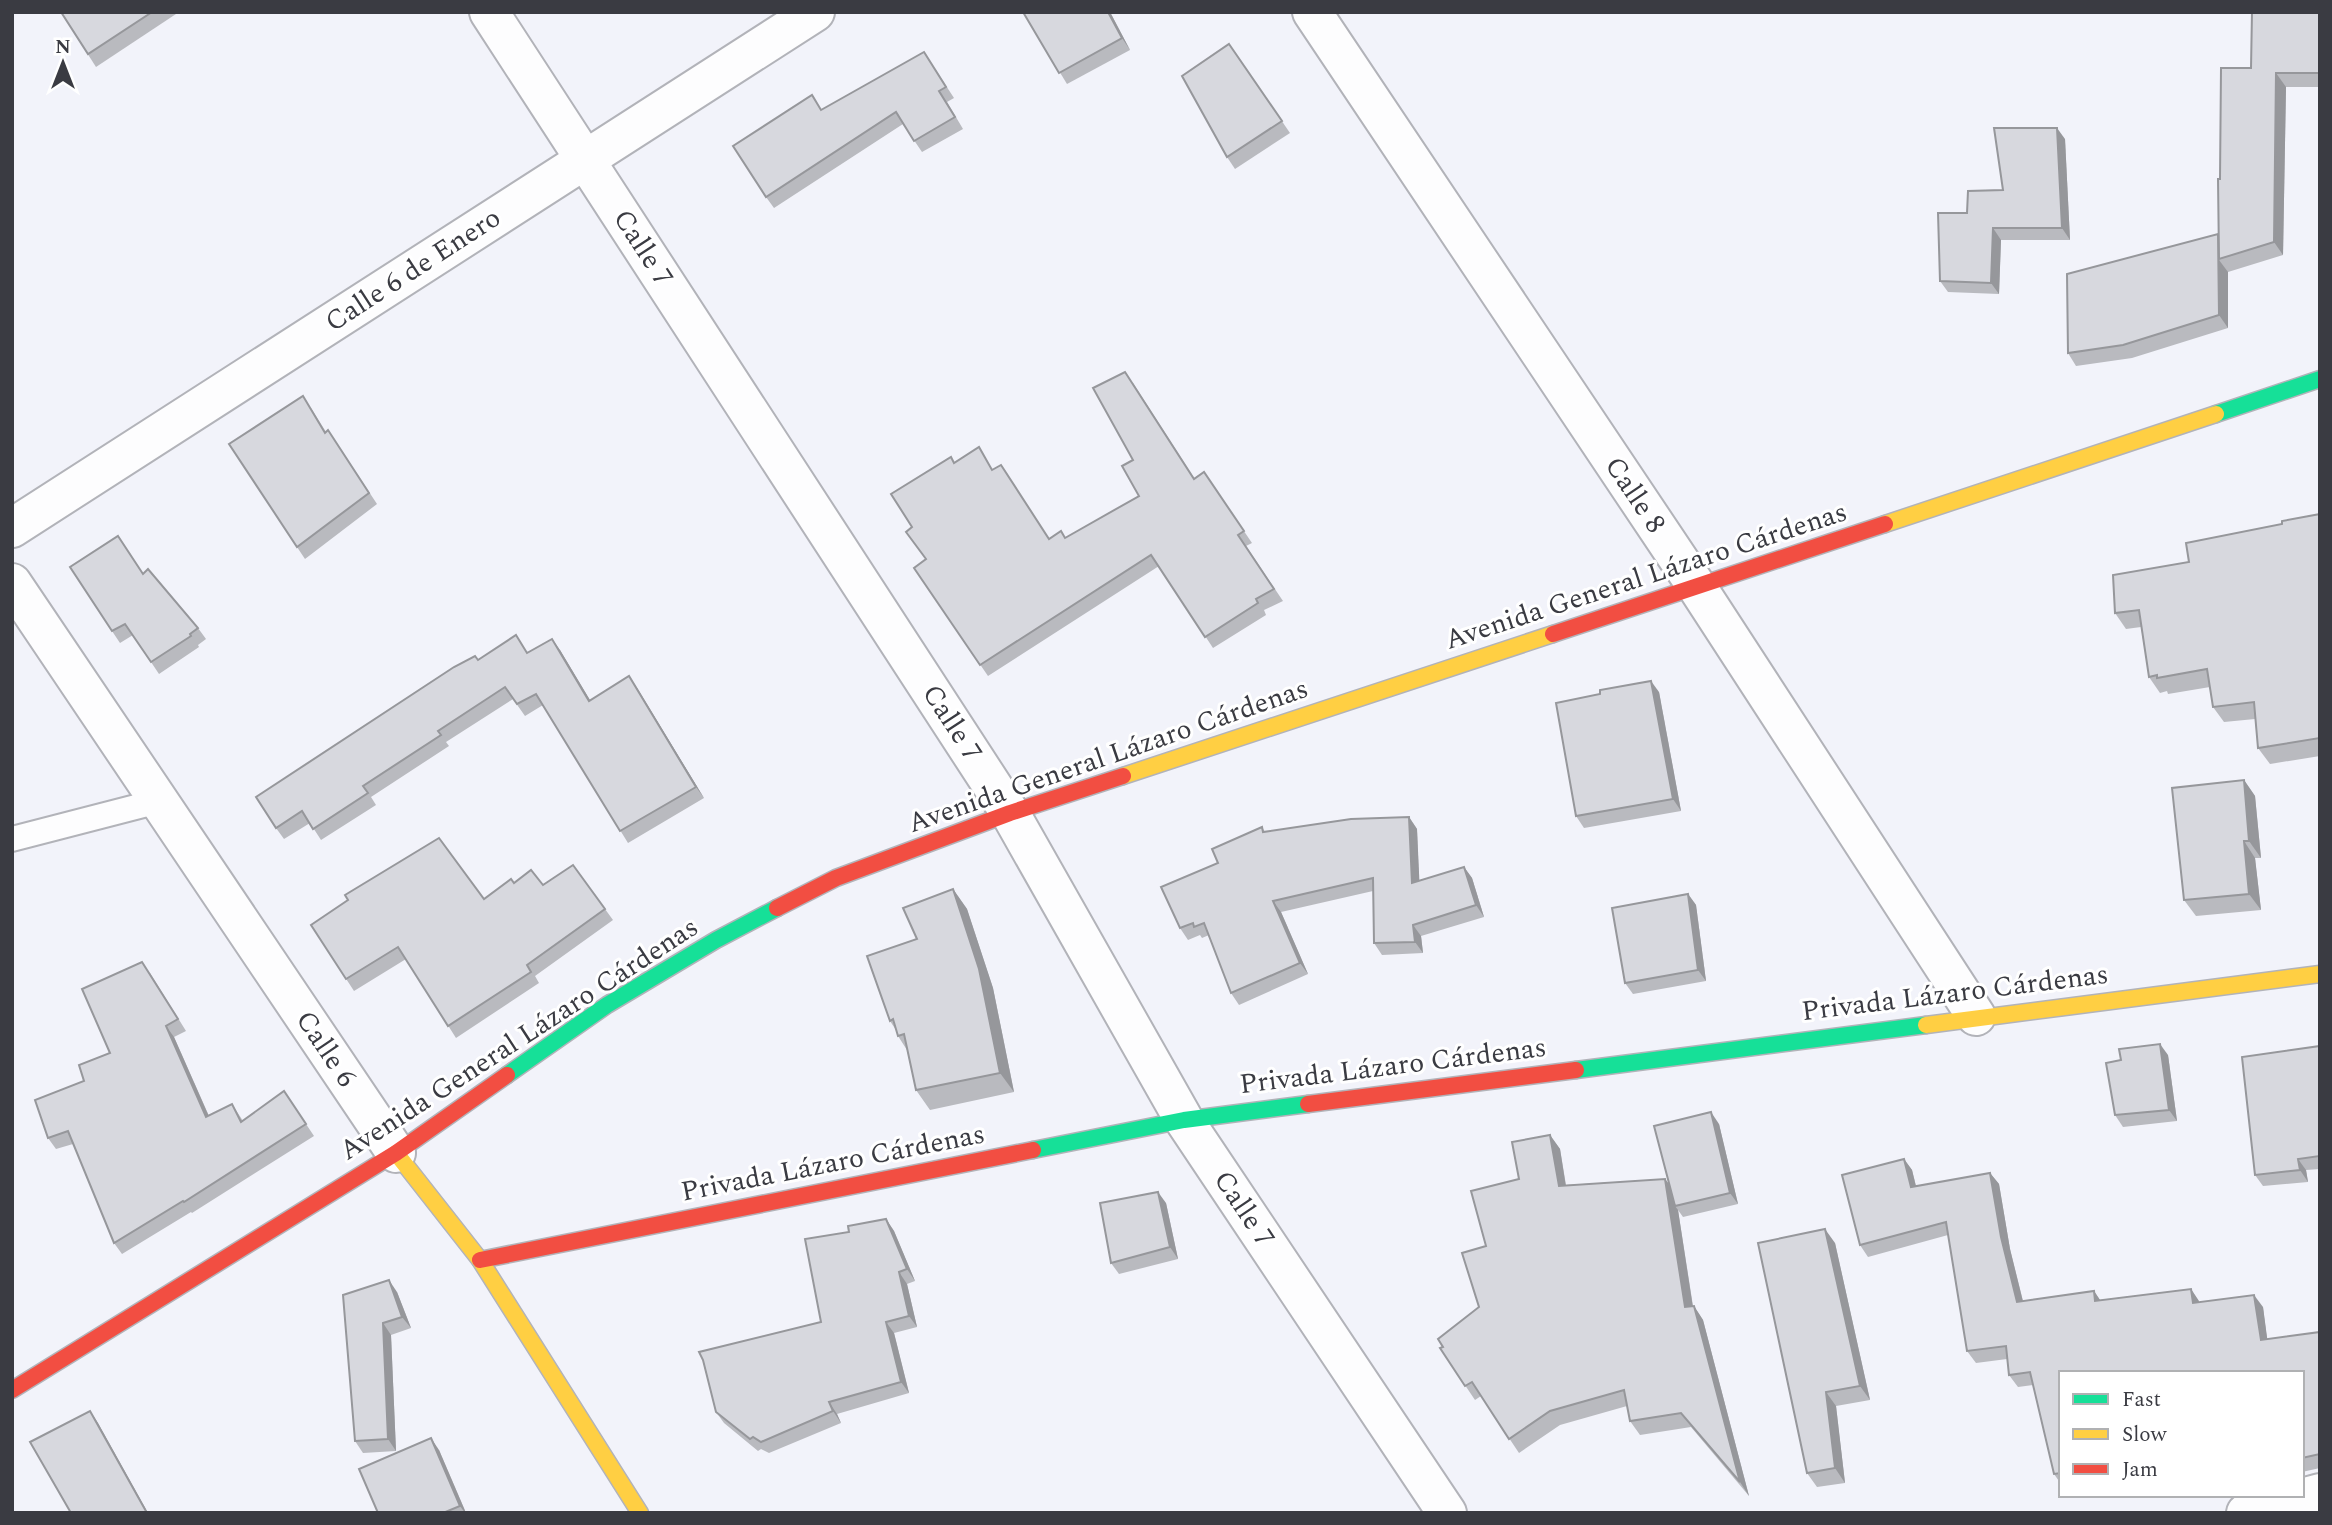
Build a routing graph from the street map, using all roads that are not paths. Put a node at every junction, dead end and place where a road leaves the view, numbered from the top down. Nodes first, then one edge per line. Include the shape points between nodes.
1 (489, 12) edge
2 (815, 12) edge
3 (1312, 12) edge
4 (585, 159) junction
5 (2320, 379) edge
6 (12, 528) edge
7 (12, 583) edge
8 (1697, 587) junction
9 (159, 802) junction
10 (1010, 813) junction
11 (12, 839) edge
12 (2320, 974) edge
13 (1976, 1016) junction
14 (1184, 1120) junction
15 (396, 1153) junction
16 (480, 1260) junction
17 (12, 1390) edge
18 (2320, 1493) edge
19 (640, 1513) edge
20 (1447, 1513) edge
21 (2246, 1513) edge

1 - 4 street, Calle 7
2 - 4 street, Calle 6 de Enero
3 - 8 street, Calle 8
4 - 6 street, Calle 6 de Enero
4 - 10 street, Calle 7
5 - 8 main road, Avenida General Lázaro Cárdenas
7 - 9 street, Calle 6
8 - 10 main road, Avenida General Lázaro Cárdenas
8 - 13 street, Calle 8
9 - 11 lane
9 - 15 street, Calle 6
10 - 14 street, Calle 7
10 - 15 main road, Avenida General Lázaro Cárdenas via 836,878 716,940 607,1005
12 - 13 main road, Privada Lázaro Cárdenas
13 - 14 main road, Privada Lázaro Cárdenas
14 - 16 main road, Privada Lázaro Cárdenas
14 - 20 street, Calle 7
15 - 16 main road, Calle 6
15 - 17 main road, Avenida General Lázaro Cárdenas
16 - 19 main road, Calle 6
18 - 21 street

